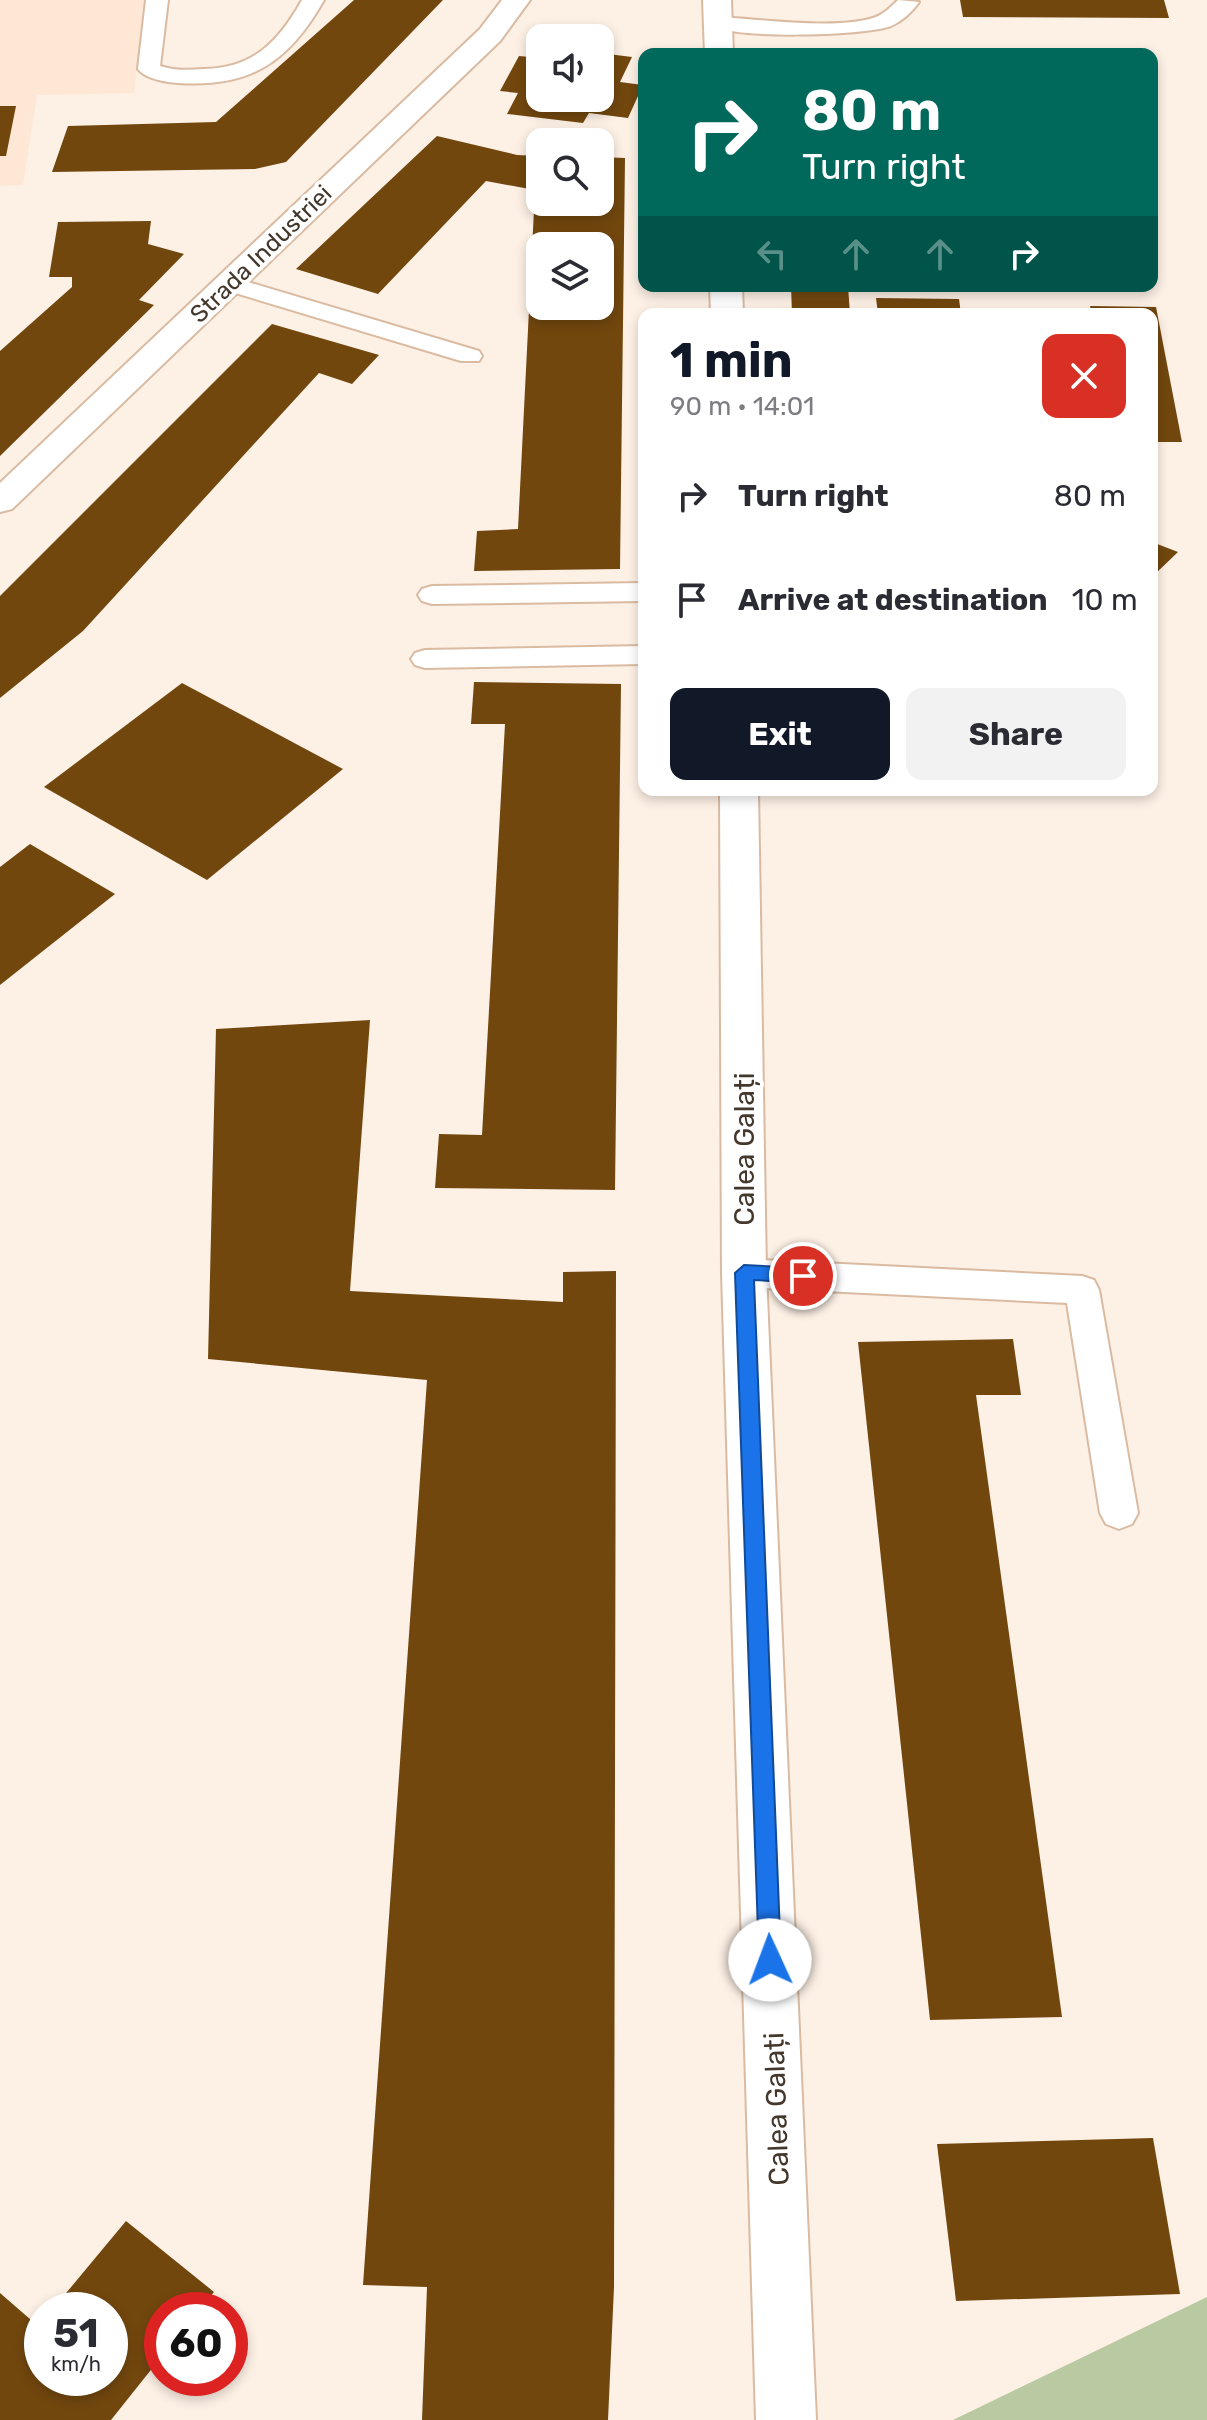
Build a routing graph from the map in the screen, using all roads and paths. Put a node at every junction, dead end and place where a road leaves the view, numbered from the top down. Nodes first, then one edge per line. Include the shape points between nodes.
1 (157, 0) edge
2 (313, 0) edge
3 (516, 0) edge
4 (908, 2) edge
5 (718, 12) edge
6 (719, 48) edge
7 (231, 284) junction
8 (470, 356) dead end
9 (12, 478) edge
10 (0, 502) edge
11 (638, 592) edge
12 (432, 595) dead end
13 (638, 655) edge
14 (425, 659) dead end
15 (739, 796) edge
16 (744, 1273) junction
17 (1119, 1513) dead end
18 (786, 2420) edge

1 - 2 lane via 149,69 188,77 235,74 259,63 301,23
3 - 7 main road, Strada Industriei via 490,35
4 - 5 lane via 894,17 849,27
5 - 6 main road
7 - 8 lane
7 - 9 main road, Strada Industriei
9 - 10 main road, Strada Industriei
11 - 12 lane
13 - 14 lane
15 - 16 main road, Calea Galați
16 - 17 lane via 1082,1290
16 - 18 main road, Calea Galați

